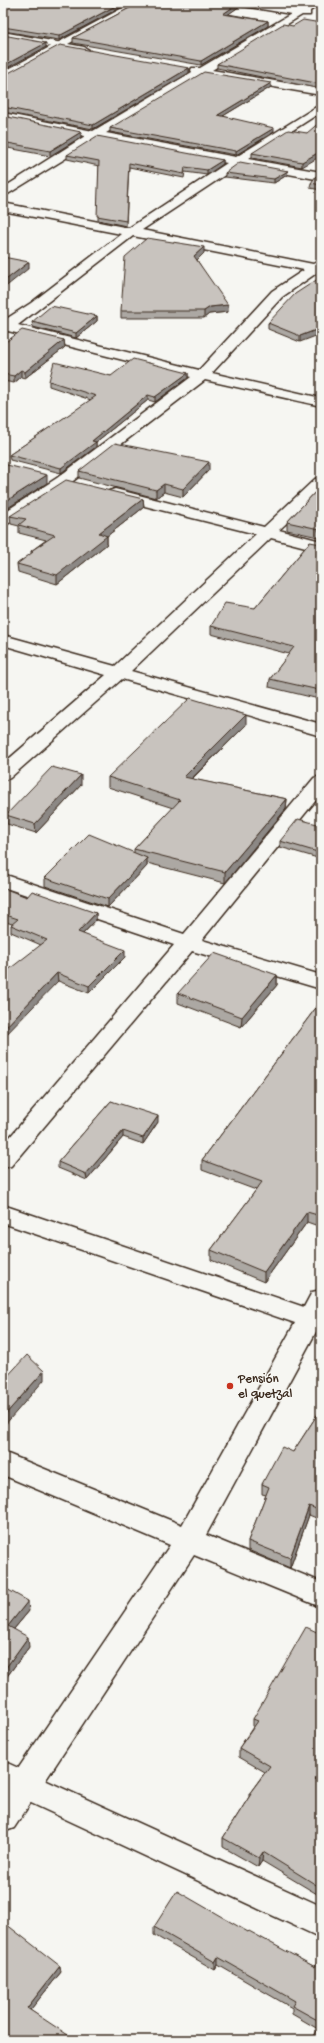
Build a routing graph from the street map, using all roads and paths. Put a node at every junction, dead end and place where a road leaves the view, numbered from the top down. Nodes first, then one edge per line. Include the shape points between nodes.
1 (140, 3) edge
2 (243, 3) edge
3 (315, 9) edge
4 (299, 12) junction
5 (3, 35) edge
6 (60, 45) junction
7 (98, 52) edge
8 (188, 68) edge
9 (203, 71) junction
10 (3, 76) edge
11 (321, 92) edge
12 (321, 107) edge
13 (3, 116) edge
14 (96, 135) junction
15 (240, 161) junction
16 (321, 176) edge
17 (3, 193) edge
18 (3, 207) edge
19 (131, 233) junction
20 (319, 267) edge
21 (4, 326) edge
22 (202, 375) junction
23 (321, 402) edge
24 (40, 475) edge
25 (63, 481) junction
26 (321, 482) edge
27 (3, 520) edge
28 (267, 532) junction
29 (321, 546) edge
30 (3, 640) edge
31 (118, 673) junction
32 (321, 730) edge
33 (3, 774) edge
34 (321, 782) edge
35 (3, 880) edge
36 (188, 943) junction
37 (321, 982) edge
38 (3, 1160) edge
39 (3, 1214) edge
40 (318, 1313) edge
41 (3, 1463) edge
42 (188, 1541) junction
43 (321, 1595) edge
44 (13, 1780) edge
45 (3, 1818) edge
46 (321, 1922) edge

1 - 6 street
2 - 4 street
3 - 4 street
4 - 9 street
5 - 6 street
6 - 7 street
6 - 10 street
8 - 9 street
9 - 11 street
9 - 14 street
12 - 15 street
13 - 14 street
14 - 15 street
14 - 17 street
15 - 16 street
15 - 19 street via 211,177
18 - 19 street
19 - 20 street
19 - 21 street
20 - 22 street via 277,294
21 - 22 street
22 - 23 street
22 - 25 street
24 - 25 street
25 - 27 street
25 - 28 street
26 - 28 street
28 - 29 street
28 - 31 street
30 - 31 street
31 - 32 street
31 - 33 street
34 - 36 street
35 - 36 street
36 - 37 street
36 - 38 street
39 - 40 street
40 - 42 street
41 - 42 street
42 - 43 street
42 - 44 street
44 - 45 street
44 - 46 street

